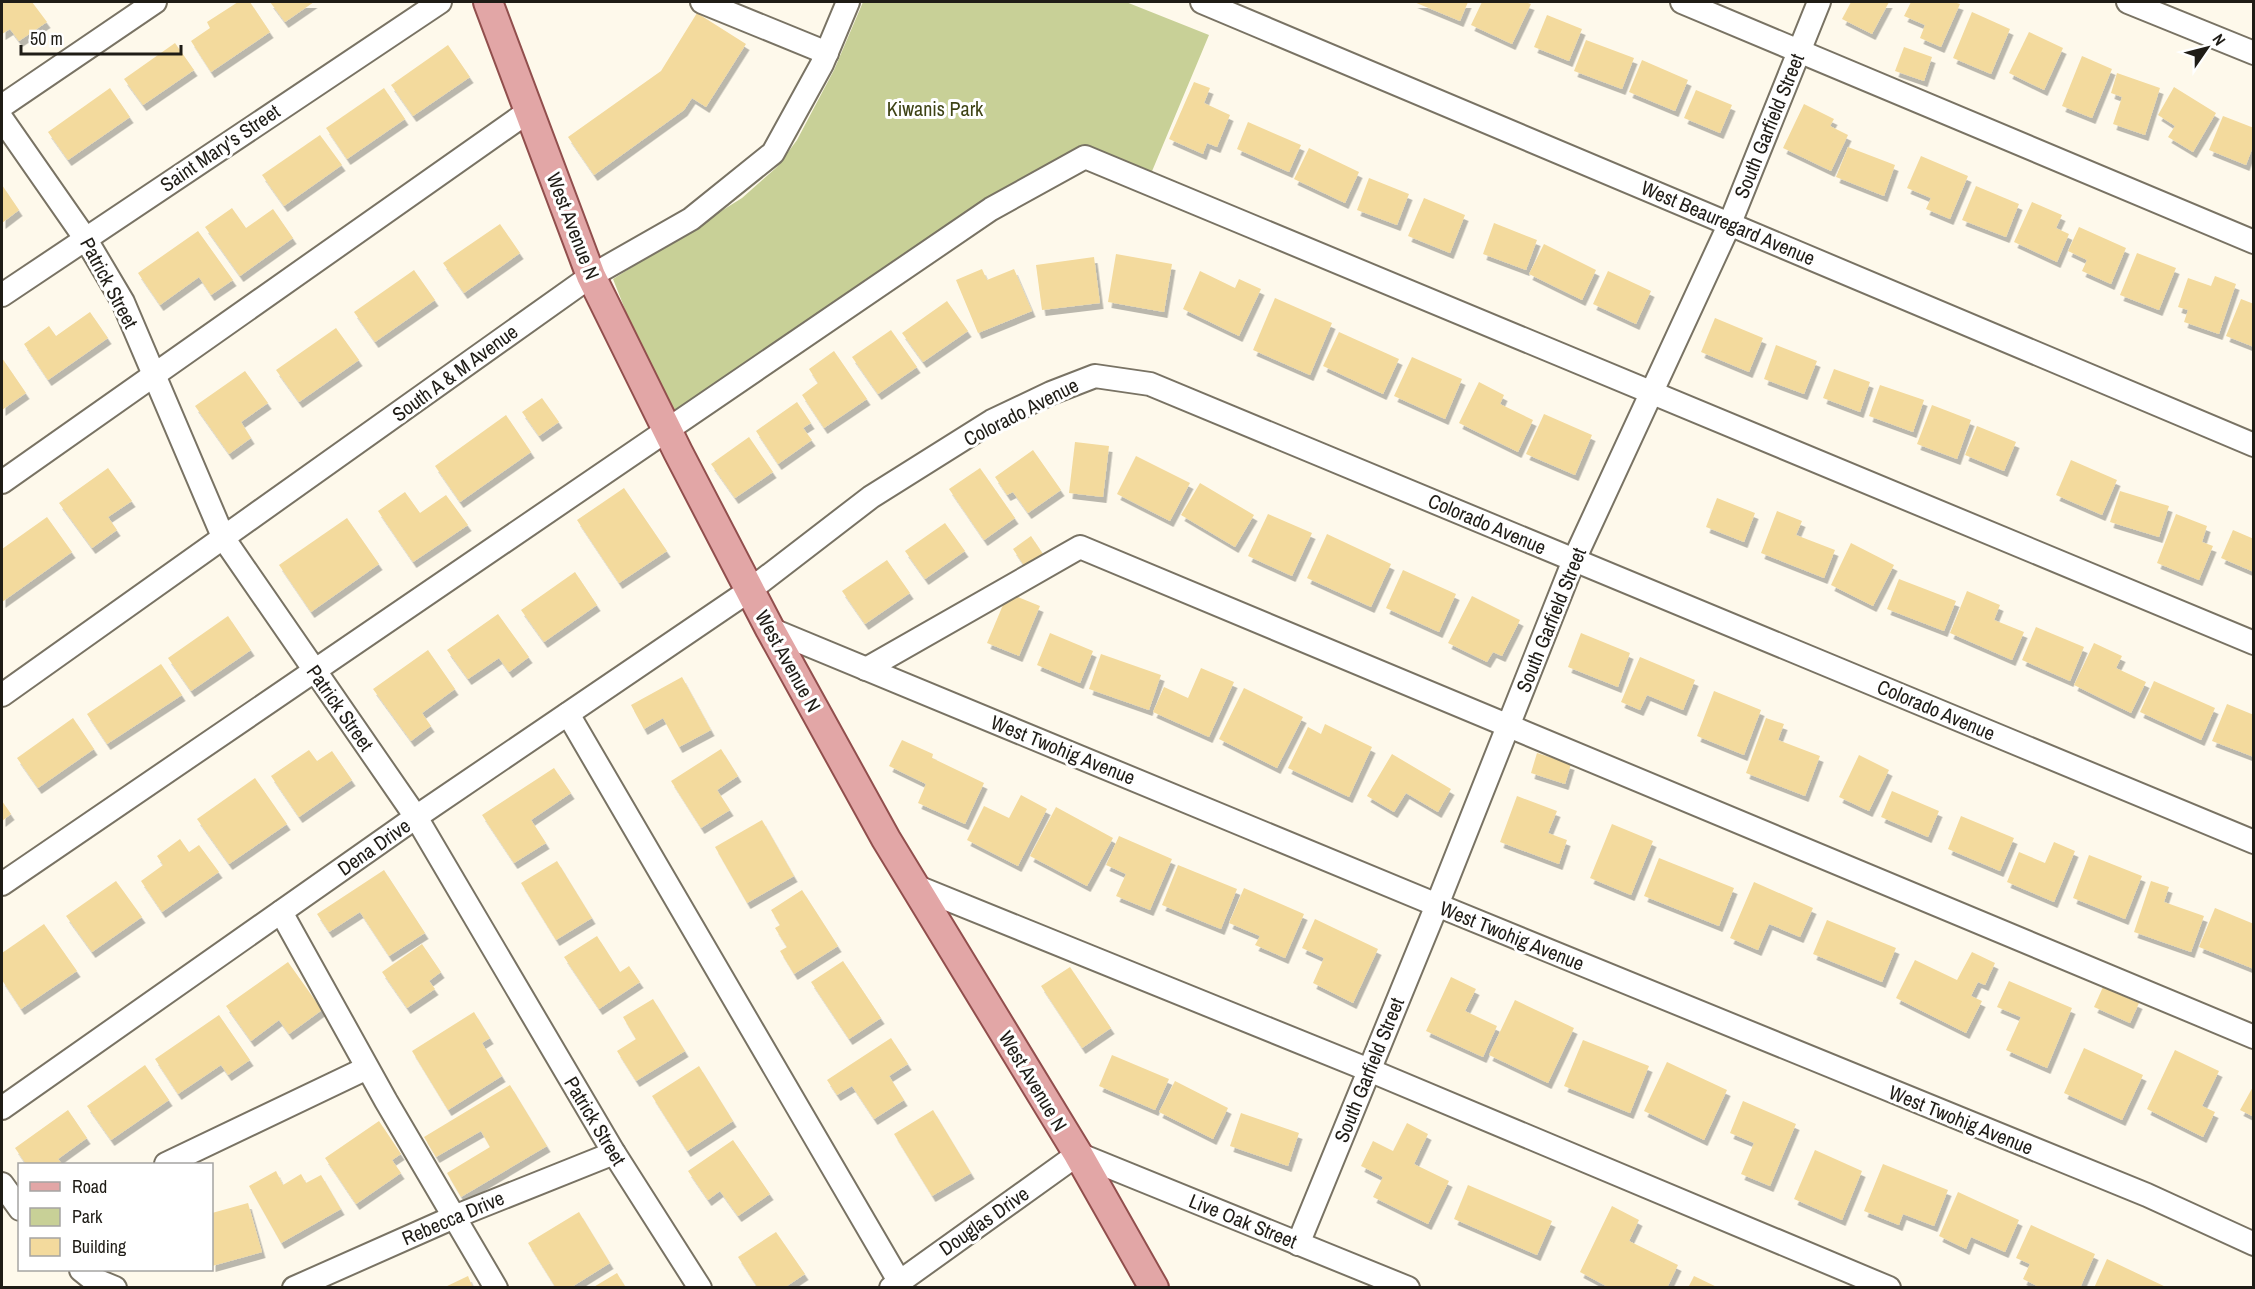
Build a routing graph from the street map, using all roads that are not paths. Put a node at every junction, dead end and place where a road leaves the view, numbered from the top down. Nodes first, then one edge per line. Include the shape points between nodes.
1 (155, 2) edge
2 (440, 2) edge
3 (489, 2) edge
4 (702, 2) edge
5 (848, 2) edge
6 (1202, 2) edge
7 (1682, 2) edge
8 (1819, 2) edge
9 (2128, 2) edge
10 (1799, 51) junction
11 (827, 53) junction
12 (2253, 53) edge
13 (2, 106) edge
14 (530, 111) junction
15 (2, 119) edge
16 (1730, 223) junction
17 (85, 238) junction
18 (2253, 242) edge
19 (591, 276) junction
20 (2, 295) edge
21 (154, 375) junction
22 (1652, 393) junction
23 (666, 429) junction
24 (2253, 445) edge
25 (2, 482) edge
26 (224, 539) junction
27 (1574, 560) junction
28 (750, 590) junction
29 (770, 629) junction
30 (2253, 643) edge
31 (866, 669) junction
32 (315, 670) junction
33 (2, 696) edge
34 (568, 714) junction
35 (1508, 725) junction
36 (416, 817) junction
37 (2253, 842) edge
38 (2, 884) edge
39 (915, 886) junction
40 (1437, 905) junction
41 (281, 912) junction
42 (2253, 1037) edge
43 (368, 1068) junction
44 (1369, 1070) junction
45 (2, 1108) edge
46 (614, 1152) junction
47 (1078, 1154) junction
48 (168, 1163) edge
49 (2, 1184) edge
50 (18, 1206) edge
51 (454, 1217) junction
52 (1298, 1244) junction
53 (2253, 1244) edge
54 (83, 1271) edge
55 (895, 1284) edge
56 (115, 1287) edge
57 (294, 1287) edge
58 (496, 1287) edge
59 (700, 1287) edge
60 (1154, 1287) edge
61 (1408, 1287) edge
62 (1889, 1287) edge

1 - 13 street
2 - 17 street, Saint Mary's Street
3 - 14 main road, West Avenue N
4 - 11 street
5 - 11 street, South A & M Avenue
6 - 16 street, West Beauregard Avenue
7 - 10 street
8 - 10 street, South Garfield Street
9 - 12 street
10 - 16 street, South Garfield Street
10 - 18 street
11 - 19 street, South A & M Avenue via 773,153 691,219
14 - 19 main road, West Avenue N
14 - 21 street
15 - 17 street, Patrick Street
16 - 22 street, South Garfield Street
16 - 24 street, West Beauregard Avenue
17 - 20 street, Saint Mary's Street
17 - 21 street, Patrick Street via 123,302
19 - 23 main road, West Avenue N
19 - 26 street, South A & M Avenue
21 - 25 street
21 - 26 street, Patrick Street
22 - 23 street via 1085,158 991,209
22 - 27 street, South Garfield Street
22 - 30 street
23 - 28 main road, West Avenue N
23 - 32 street
26 - 32 street, Patrick Street
26 - 33 street, South A & M Avenue
27 - 28 street, Colorado Avenue via 1150,384 1095,376 992,421 871,497
27 - 35 street, South Garfield Street
27 - 37 street, Colorado Avenue
28 - 29 main road, West Avenue N
28 - 34 street, Dena Drive
29 - 31 street, West Twohig Avenue
29 - 39 main road, West Avenue N
31 - 35 street via 1080,547
31 - 40 street, West Twohig Avenue
32 - 36 street, Patrick Street
32 - 38 street
34 - 36 street, Dena Drive
34 - 55 street
35 - 40 street, South Garfield Street
35 - 42 street
36 - 41 street, Dena Drive
36 - 46 street, Patrick Street
39 - 44 street
39 - 47 main road, West Avenue N
40 - 44 street, South Garfield Street
40 - 53 street, West Twohig Avenue via 2147,1195
41 - 43 street
41 - 45 street, Dena Drive
43 - 48 street
43 - 51 street
44 - 52 street, South Garfield Street
44 - 62 street
46 - 51 street, Rebecca Drive
46 - 59 street, Patrick Street
47 - 52 street, Live Oak Street
47 - 55 street, Douglas Drive
47 - 60 main road, West Avenue N
49 - 50 street
51 - 57 street, Rebecca Drive
51 - 58 street
52 - 61 street, Live Oak Street
54 - 56 street

